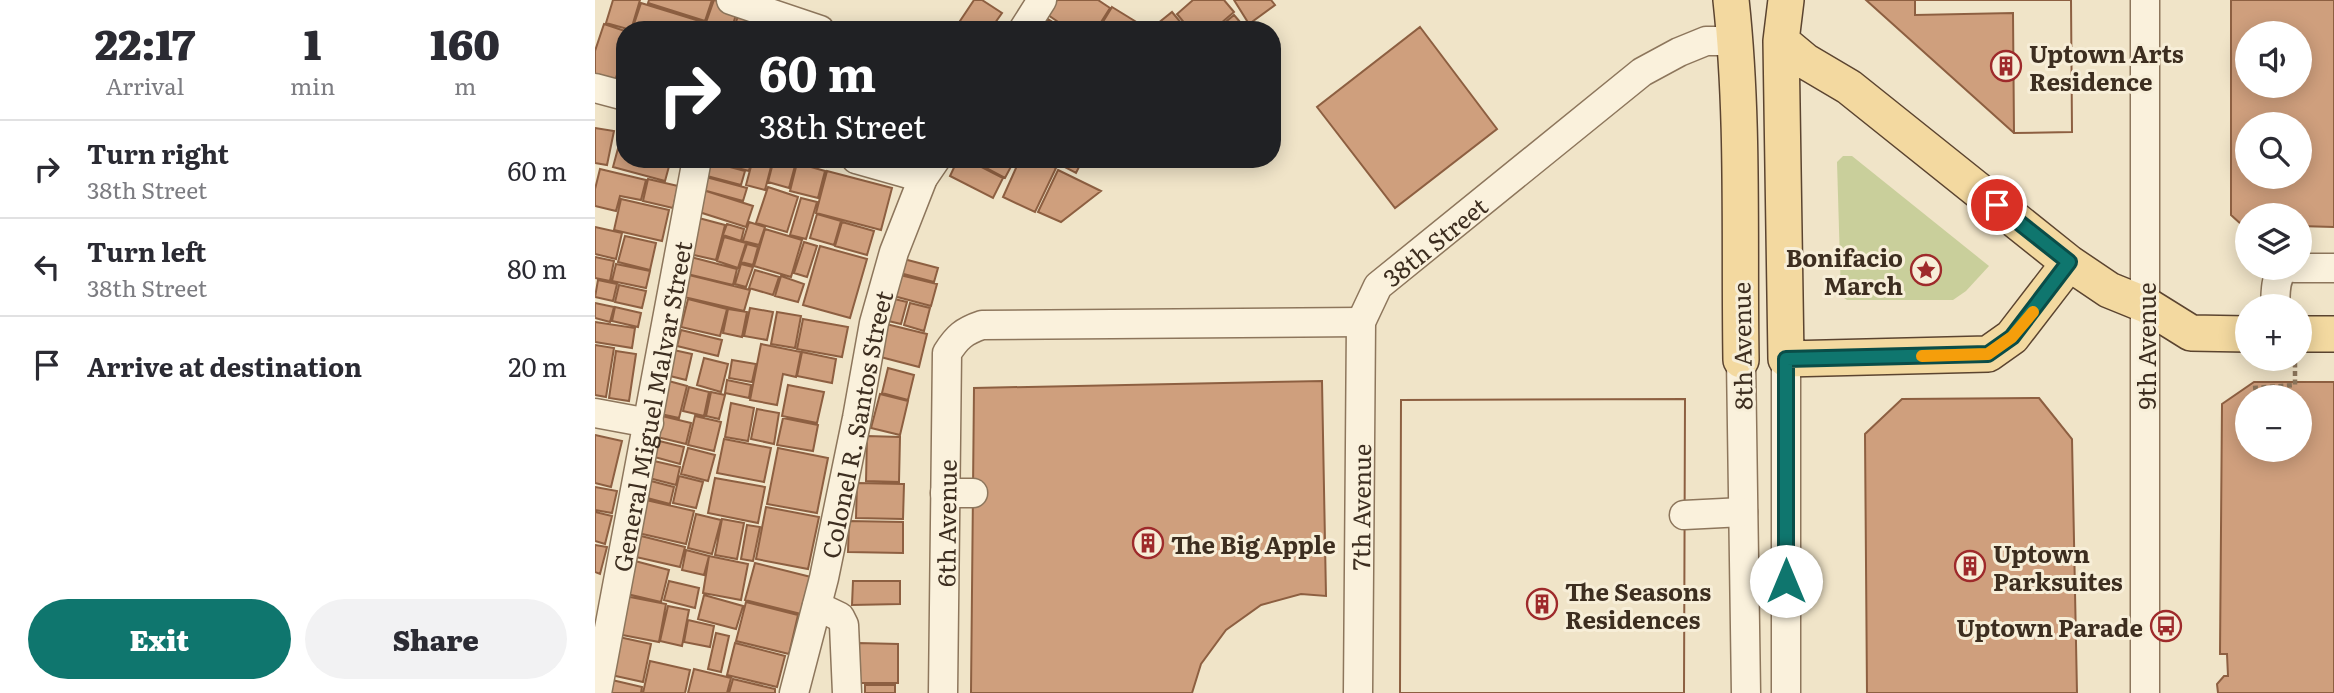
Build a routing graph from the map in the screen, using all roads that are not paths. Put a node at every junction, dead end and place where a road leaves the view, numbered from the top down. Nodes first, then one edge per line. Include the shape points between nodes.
1 (731, 0) edge
2 (1042, 0) edge
3 (1731, 0) edge
4 (1743, 0) edge
5 (1772, 0) edge
6 (1786, 0) edge
7 (2145, 0) edge
8 (792, 9) edge
9 (808, 21) edge
10 (1029, 21) edge
11 (1736, 41) junction
12 (1781, 41) junction
13 (595, 88) edge
14 (616, 94) edge
15 (695, 168) edge
16 (930, 168) edge
17 (2069, 262) junction
18 (2312, 268) edge
19 (2334, 268) edge
20 (2145, 305) junction
21 (2235, 310) edge
22 (2312, 310) edge
23 (2334, 310) edge
24 (1361, 322) junction
25 (2235, 334) edge
26 (2334, 334) edge
27 (2312, 342) edge
28 (1786, 359) junction
29 (1741, 360) joint
30 (595, 413) edge
31 (649, 423) junction
32 (1744, 512) junction
33 (1685, 515) dead end
34 (817, 606) junction
35 (597, 693) edge
36 (794, 693) edge
37 (847, 693) edge
38 (943, 693) edge
39 (1358, 693) edge
40 (1746, 693) edge
41 (1786, 693) edge
42 (2144, 693) edge

1 - 8 street
2 - 10 street
3 - 11 main road, 8th Avenue
4 - 11 main road
5 - 12 main road
6 - 12 main road, 8th Avenue
7 - 20 street, 9th Avenue
8 - 9 street
11 - 24 street, 38th Street via 1706,41 1642,72 1378,286
11 - 29 main road, 8th Avenue
12 - 17 main road via 1849,87
12 - 28 main road, 8th Avenue
13 - 14 street
15 - 31 street, General Miguel Malvar Street
16 - 34 street, Colonel R. Santos Street via 894,252 874,323
17 - 20 main road via 2109,290
17 - 28 main road via 2012,337 1988,354
18 - 19 street
20 - 21 main road
20 - 25 main road via 2191,333
20 - 42 street, 9th Avenue
22 - 23 main road
24 - 38 street, 6th Avenue via 982,325 956,338 947,352 959,493
24 - 39 street, 7th Avenue
26 - 27 main road
28 - 41 street, 8th Avenue
29 - 32 street, 8th Avenue
30 - 31 street
31 - 35 street, General Miguel Malvar Street
32 - 33 street
32 - 40 street, 8th Avenue
34 - 36 street, Colonel R. Santos Street
34 - 37 street via 840,617 844,625

